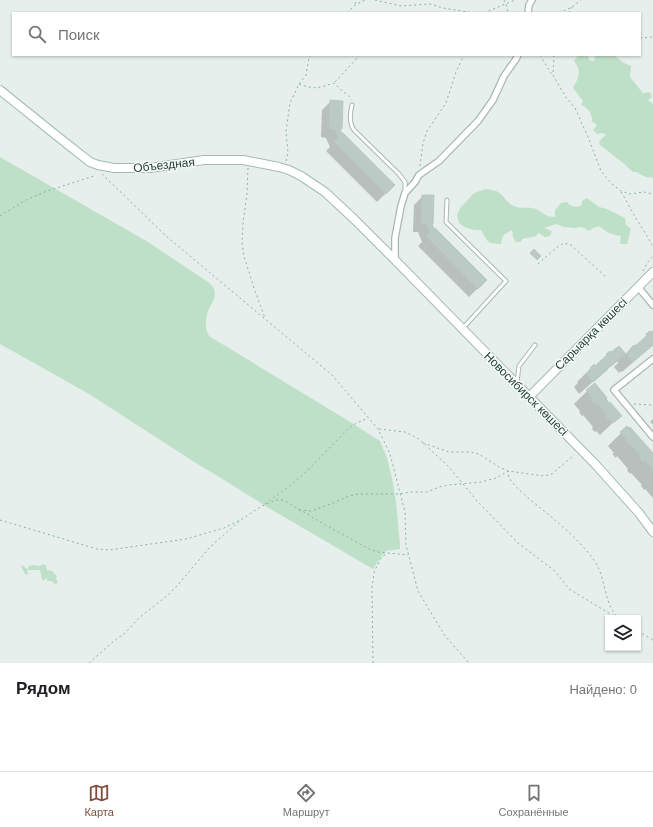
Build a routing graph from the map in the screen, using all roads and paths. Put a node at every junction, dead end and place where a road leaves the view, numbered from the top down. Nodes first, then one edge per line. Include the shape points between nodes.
1 (356, 0) edge
2 (365, 0) edge
3 (375, 0) edge
4 (504, 0) edge
5 (515, 0) edge
6 (532, 0) edge
7 (581, 0) edge
8 (506, 4) junction
9 (355, 5) junction
10 (572, 7) junction
11 (348, 12) edge
12 (468, 12) edge
13 (486, 12) edge
14 (508, 12) edge
15 (528, 12) edge
16 (561, 12) edge
17 (570, 12) edge
18 (653, 37) edge
19 (641, 38) edge
20 (310, 56) edge
21 (359, 56) edge
22 (464, 56) edge
23 (518, 56) edge
24 (541, 56) edge
25 (554, 56) edge
26 (553, 75) junction
27 (334, 83) junction
28 (299, 84) junction
29 (0, 90) edge
30 (352, 105) joint
31 (253, 162) junction
32 (284, 168) junction
33 (101, 173) dead end
34 (419, 175) junction
35 (94, 176) dead end
36 (621, 191) junction
37 (405, 193) junction
38 (653, 194) edge
39 (447, 200) dead end
40 (0, 216) edge
41 (652, 245) dead end
42 (395, 260) junction
43 (538, 264) dead end
44 (653, 272) edge
45 (607, 278) dead end
46 (638, 287) junction
47 (653, 305) edge
48 (266, 320) junction
49 (462, 329) junction
50 (535, 345) dead end
51 (653, 359) edge
52 (516, 384) junction
53 (529, 397) junction
54 (626, 404) junction
55 (653, 405) edge
56 (368, 417) junction
57 (378, 429) junction
58 (653, 437) edge
59 (422, 442) junction
60 (580, 449) junction
61 (508, 471) junction
62 (462, 484) junction
63 (400, 494) junction
64 (262, 506) junction
65 (299, 510) junction
66 (242, 519) junction
67 (0, 520) edge
68 (653, 532) edge
69 (387, 553) junction
70 (408, 555) junction
71 (613, 615) edge
72 (616, 615) edge
73 (641, 633) edge
74 (653, 640) edge
75 (89, 663) edge
76 (373, 663) edge
77 (470, 663) edge

1 - 9 path
2 - 9 path
3 - 12 path via 401,6 430,4
4 - 8 path
5 - 8 path
6 - 15 street
7 - 10 path
8 - 13 path
8 - 14 path
9 - 11 path
10 - 16 path
10 - 17 path
18 - 19 path
20 - 28 path via 306,75
21 - 27 path
22 - 34 path via 446,103 426,131
23 - 34 street via 478,121 439,161
24 - 26 path
25 - 26 path
26 - 36 path via 575,108 601,171
27 - 28 path via 318,88
27 - 30 path via 350,97
28 - 32 path via 290,103 286,130 288,153
29 - 31 main road, Объездная via 56,136 90,162 98,165 143,169 204,160
30 - 37 lane via 351,126 402,178 405,182
31 - 32 main road, Объездная
31 - 48 path via 247,170 242,243
32 - 42 main road, Новосибирск көшесі via 325,192
33 - 48 path via 166,236
34 - 37 street
35 - 40 path via 47,191
36 - 38 path via 630,194
36 - 41 path
37 - 42 street via 395,238
39 - 49 lane via 446,222 506,281
42 - 49 main road, Новосибирск көшесі
43 - 45 path via 564,243 571,244
44 - 46 main road, Сарыарқа көшесі
46 - 47 street
46 - 53 main road, Сарыарқа көшесі
48 - 56 path via 332,375
49 - 52 main road, Новосибирск көшесі
50 - 52 lane via 519,366
51 - 54 street via 614,390
52 - 53 main road, Новосибирск көшесі
53 - 60 main road, Новосибирск көшесі
54 - 55 path
54 - 58 street
56 - 57 path
56 - 64 path via 350,428 307,471
57 - 59 path via 405,432
57 - 63 path via 390,454
59 - 61 path via 449,452 479,454
59 - 62 path via 450,468
60 - 61 path via 552,474 544,476
60 - 68 main road, Новосибирск көшесі via 639,513
61 - 62 path via 489,481
61 - 72 path via 517,488 556,520 592,557
62 - 63 path via 449,484 427,492
62 - 71 path via 518,543 555,571 570,589
63 - 65 path via 358,494 311,511
63 - 70 path via 405,512
64 - 65 path via 282,500
64 - 66 path
65 - 69 path via 369,549
66 - 67 path via 224,528 186,539 109,550 97,549
66 - 75 path via 210,547 168,595
69 - 70 path
69 - 76 path via 376,566 372,588
70 - 77 path via 418,592 445,636
73 - 74 path

